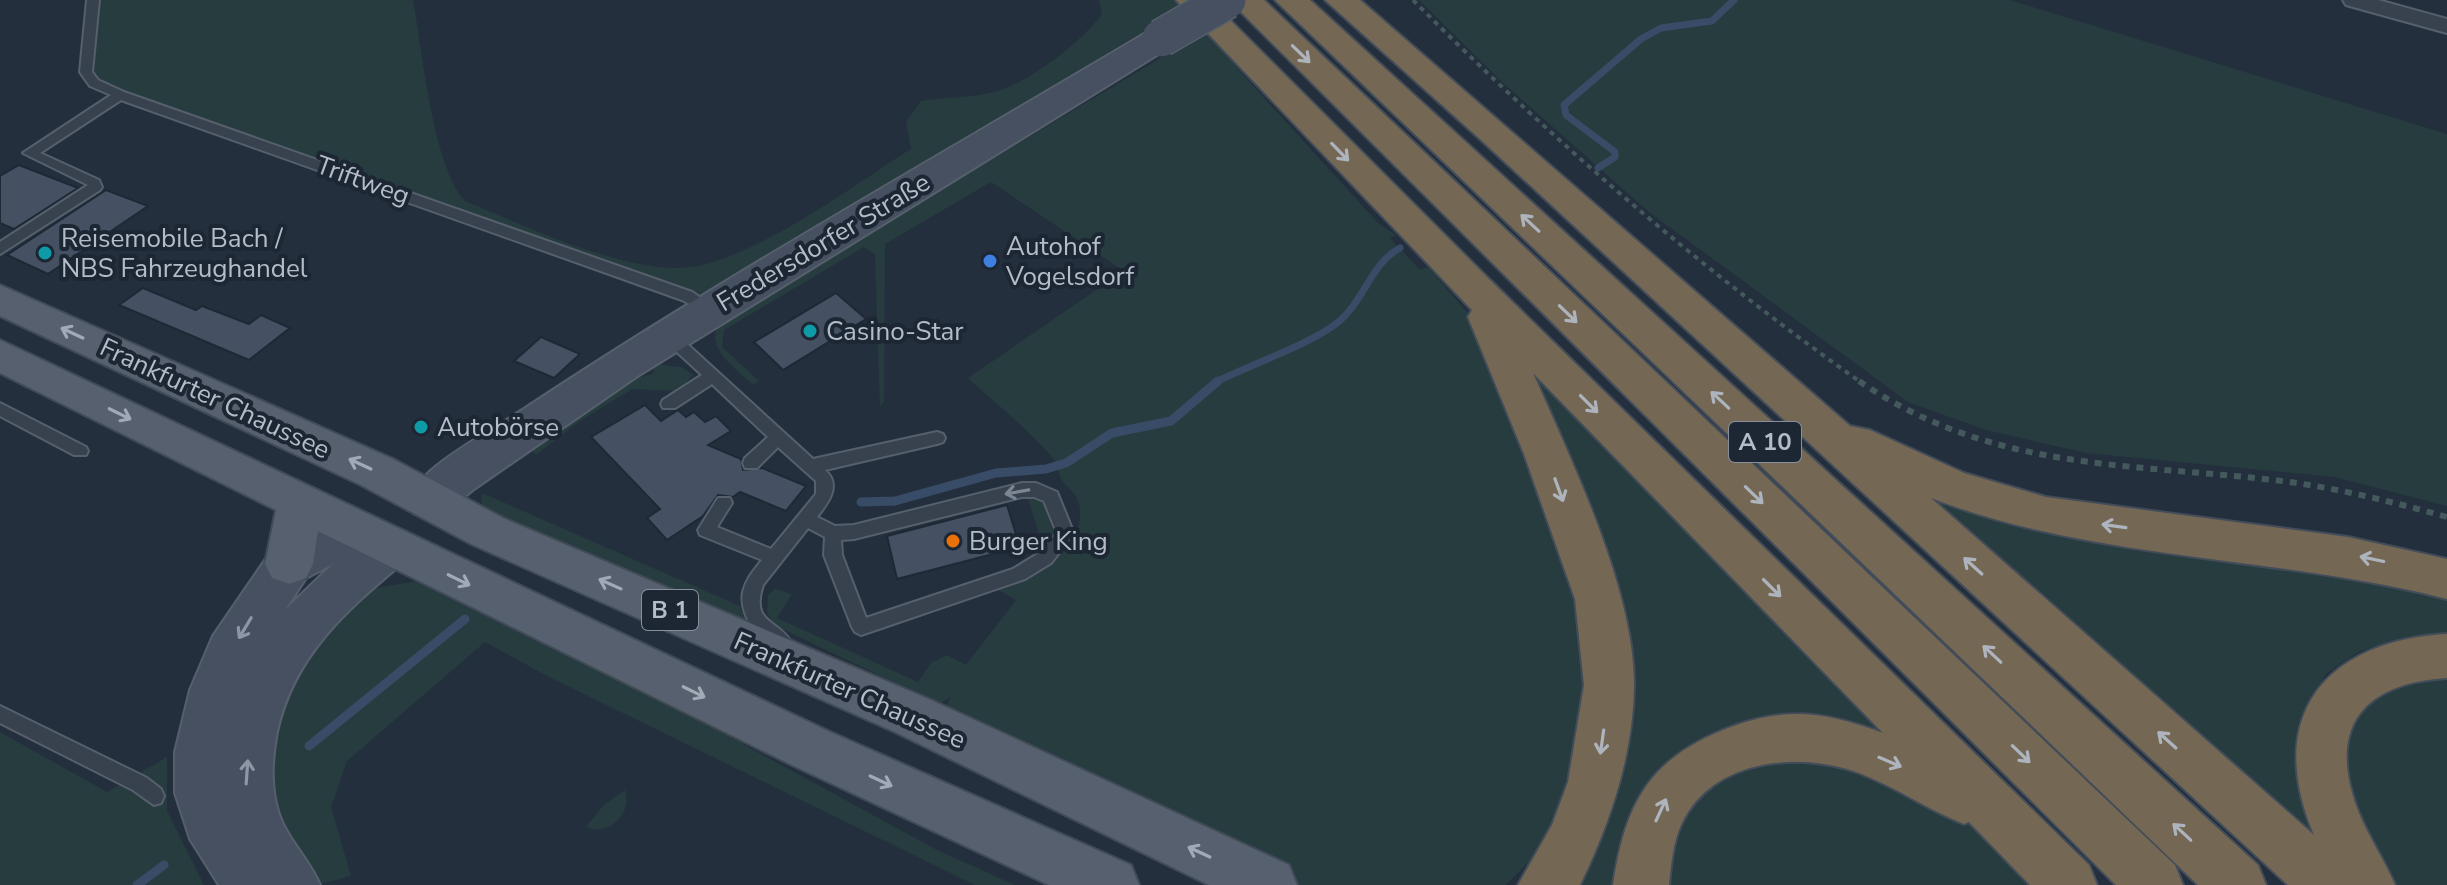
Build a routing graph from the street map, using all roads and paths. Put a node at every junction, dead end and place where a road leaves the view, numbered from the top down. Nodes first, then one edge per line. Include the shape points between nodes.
1 (93, 0) edge
2 (1192, 0) edge
3 (1227, 0) edge
4 (1245, 0) edge
5 (1291, 0) edge
6 (1341, 0) edge
7 (1413, 0) edge
8 (2354, 0) edge
9 (2447, 26) edge
10 (120, 95) junction
11 (0, 249) edge
12 (1475, 289) junction
13 (0, 299) edge
14 (711, 310) junction
15 (669, 336) junction
16 (0, 355) edge
17 (713, 376) junction
18 (669, 404) dead end
19 (0, 409) edge
20 (1803, 414) junction
21 (778, 437) junction
22 (937, 438) dead end
23 (80, 451) dead end
24 (751, 463) dead end
25 (812, 466) junction
26 (429, 500) junction
27 (300, 502) junction
28 (724, 503) dead end
29 (2447, 517) edge
30 (805, 519) junction
31 (833, 533) junction
32 (373, 538) junction
33 (773, 557) junction
34 (289, 564) junction
35 (2447, 579) edge
36 (2447, 656) edge
37 (0, 714) edge
38 (913, 716) junction
39 (154, 796) dead end
40 (2006, 822) junction
41 (251, 885) edge
42 (292, 885) edge
43 (1111, 885) edge
44 (1269, 885) edge
45 (1546, 885) edge
46 (1641, 885) edge
47 (2069, 885) edge
48 (2155, 885) edge
49 (2238, 885) edge
50 (2329, 885) edge
51 (2367, 885) edge

1 - 10 lane, Triftweg via 86,72 94,83
2 -> 12 highway
3 - 14 street, Fredersdorfer Straße, bridge
4 -> 48 highway, A 10
49 -> 5 highway, A 10
6 - 20 highway
7 - 29 path via 1525,113 1643,215 1827,361 1922,419 1987,444 2076,464 2330,488
8 - 9 street
10 - 11 lane via 30,153 95,187
10 - 14 lane, Triftweg via 687,296
12 -> 40 highway
12 -> 45 highway via 1546,454 1599,599 1608,671 1595,782 1575,837
26 -> 13 main road, Frankfurter Chaussee / B 1
14 - 15 street, Fredersdorfer Straße
15 - 17 lane
15 - 26 street, Fredersdorfer Straße
16 -> 27 main road, Frankfurter Chaussee / B 1
17 - 18 lane
17 - 21 lane
19 - 23 lane
35 -> 20 highway via 2330,551 2043,516 1894,461
50 -> 20 highway
21 - 24 lane
21 - 25 lane
22 - 25 lane
25 - 30 lane via 824,479 824,496
26 - 32 main road
38 -> 26 main road, Frankfurter Chaussee / B 1 via 487,531
27 - 32 main road, Frankfurter Chaussee / B 1
27 - 34 main road
28 - 33 lane via 706,530
30 - 31 lane
30 - 33 lane
31 -> 31 lane via 833,555 861,627 997,582 1045,558 1066,534 1051,497 1036,490
32 - 34 street
42 -> 32 street via 265,847 246,786 248,750 269,679 298,631
32 -> 43 main road, Frankfurter Chaussee / B 1 via 810,748
33 - 38 lane via 748,599 754,620 774,638 829,664
34 -> 41 street via 231,651 215,690 201,752 209,821
36 - 51 highway via 2414,657 2375,668 2347,687 2329,716 2320,759 2335,823
37 - 39 lane via 140,784
44 -> 38 main road, Frankfurter Chaussee / B 1
46 -> 40 highway via 1647,840 1671,789 1705,761 1764,739 1811,739 1861,750
40 - 47 highway

